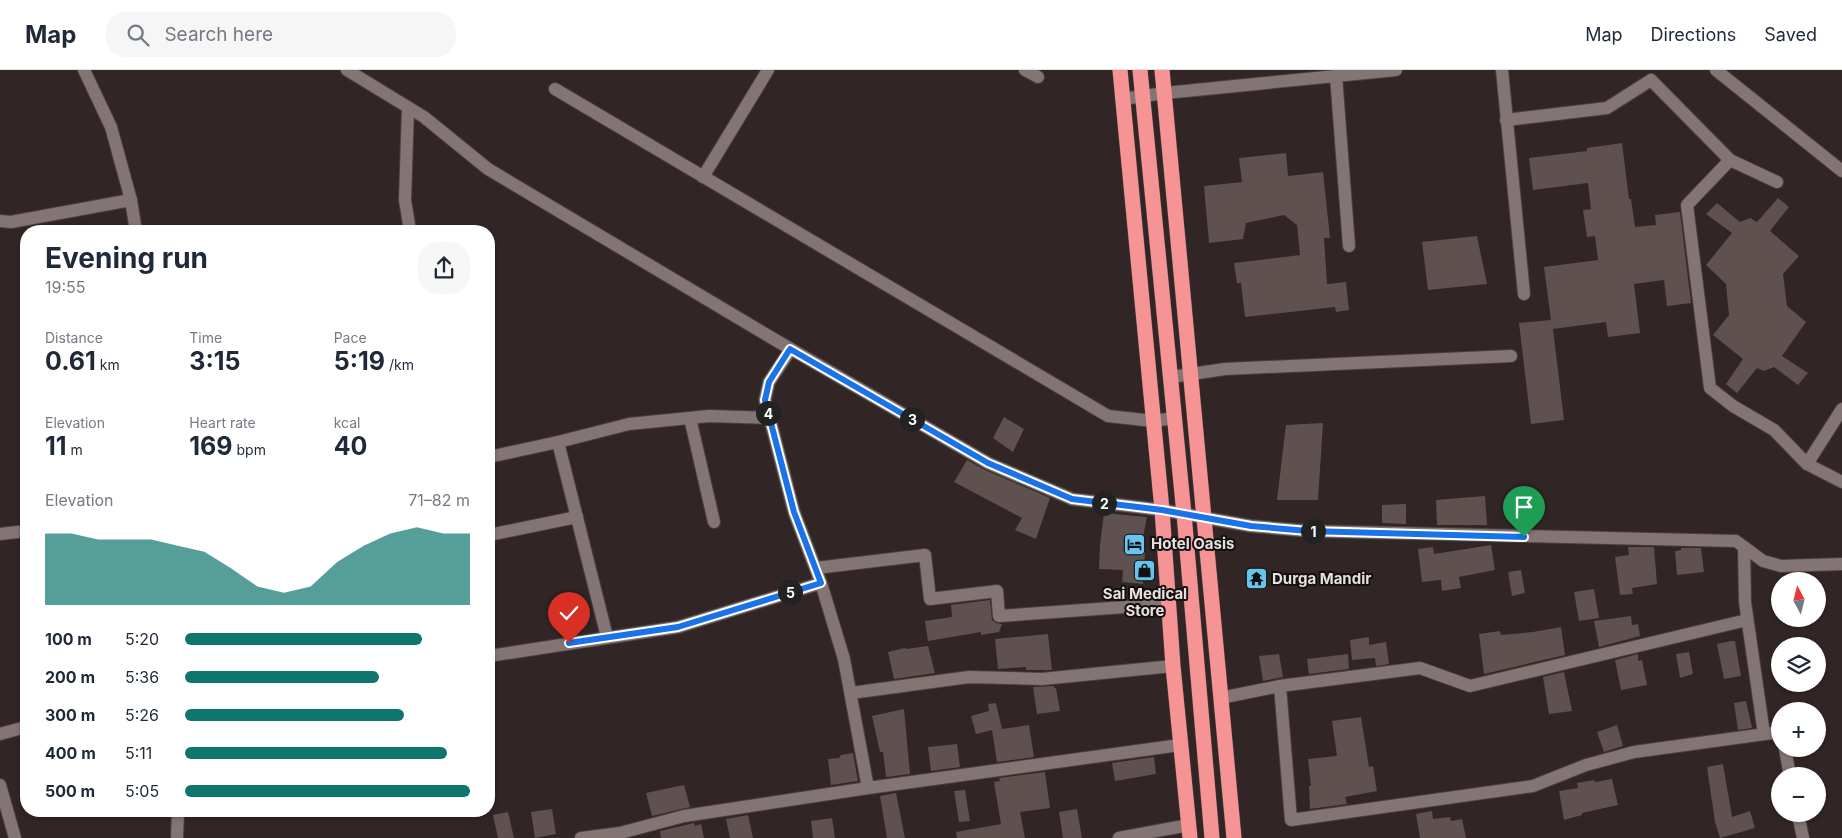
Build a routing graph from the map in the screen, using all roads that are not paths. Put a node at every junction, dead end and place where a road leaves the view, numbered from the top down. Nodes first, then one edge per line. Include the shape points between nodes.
1 (84, 70) edge
2 (347, 70) edge
3 (768, 70) edge
4 (1025, 70) edge
5 (1120, 70) edge
6 (1140, 70) edge
7 (1162, 70) edge
8 (1396, 70) edge
9 (1502, 70) edge
10 (1716, 70) edge
11 (1336, 76) junction
12 (1038, 77) dead end
13 (555, 88) dead end
14 (1165, 93) junction
15 (1142, 97) junction
16 (1123, 100) junction
17 (408, 108) junction
18 (1506, 120) junction
19 (1730, 160) junction
20 (1842, 171) edge
21 (703, 177) junction
22 (1777, 182) dead end
23 (131, 200) junction
24 (0, 221) edge
25 (135, 225) edge
26 (409, 225) edge
27 (1349, 246) dead end
28 (1524, 294) dead end
29 (790, 349) junction
30 (1511, 356) dead end
31 (1190, 373) junction
32 (1171, 377) junction
33 (1842, 409) edge
34 (690, 418) junction
35 (769, 418) junction
36 (1175, 418) junction
37 (1153, 421) junction
38 (558, 442) junction
39 (495, 456) edge
40 (1807, 464) junction
41 (1842, 482) edge
42 (1162, 510) junction
43 (1184, 514) junction
44 (577, 517) junction
45 (1204, 518) junction
46 (714, 522) dead end
47 (20, 532) edge
48 (0, 534) edge
49 (495, 535) edge
50 (1744, 547) junction
51 (1842, 564) edge
52 (816, 568) junction
53 (821, 583) junction
54 (1168, 604) junction
55 (1747, 620) junction
56 (607, 637) junction
57 (495, 655) edge
58 (1172, 666) junction
59 (1280, 686) junction
60 (851, 693) junction
61 (1220, 698) junction
62 (20, 729) edge
63 (1771, 733) edge
64 (0, 734) edge
65 (1764, 734) junction
66 (1180, 745) junction
67 (0, 785) edge
68 (868, 788) junction
69 (178, 817) edge
70 (1800, 822) edge
71 (1189, 831) edge
72 (15, 838) edge
73 (177, 838) edge
74 (580, 838) edge
75 (1119, 838) edge
76 (1212, 838) edge
77 (1234, 838) edge
78 (1803, 838) edge

1 - 23 street via 111,128
2 - 17 street
3 - 21 street
4 - 12 street
5 - 16 highway
6 - 15 highway
7 - 14 highway
8 - 11 street
9 - 18 street
10 - 20 street
11 - 14 street
11 - 27 street
13 - 21 street
14 - 15 street
14 - 31 highway
15 - 16 street
15 - 32 highway
16 - 37 highway
17 - 26 street via 405,200
17 - 29 street via 488,169
18 - 19 street via 1607,108 1651,80
18 - 28 street
19 - 22 street
19 - 40 street via 1687,205 1710,388 1774,430
21 - 37 street via 1108,416
23 - 24 street via 11,222
23 - 25 street
29 - 35 street via 769,382 765,400
29 - 42 street via 988,463 1072,499
30 - 31 street
31 - 32 street
31 - 45 highway
32 - 36 highway
33 - 40 street
34 - 35 street
34 - 38 street via 629,424
34 - 46 street
35 - 52 street via 794,512
36 - 37 street
36 - 43 highway
37 - 42 highway
38 - 39 street
38 - 44 street
40 - 41 street
42 - 43 street
42 - 54 highway
43 - 45 street
43 - 76 highway
44 - 49 street
44 - 56 street
45 - 50 street via 1308,531 1736,541
45 - 61 highway
47 - 48 street
50 - 51 street via 1763,561 1781,566
50 - 55 street
52 - 53 street
52 - 54 street via 925,555 930,599 997,591 999,616
53 - 56 street via 678,627
53 - 60 street
54 - 58 highway
55 - 59 street via 1470,686 1420,668
55 - 65 street
56 - 57 street
58 - 60 street via 1042,679 969,677
58 - 66 highway
59 - 61 street
59 - 65 street via 1291,820 1533,786 1586,765 1634,752
60 - 68 street
61 - 77 highway
62 - 64 street
63 - 65 street
66 - 68 street
66 - 71 highway
67 - 72 street
68 - 74 street via 684,816 620,833
69 - 73 street
70 - 78 street
71 - 75 street

